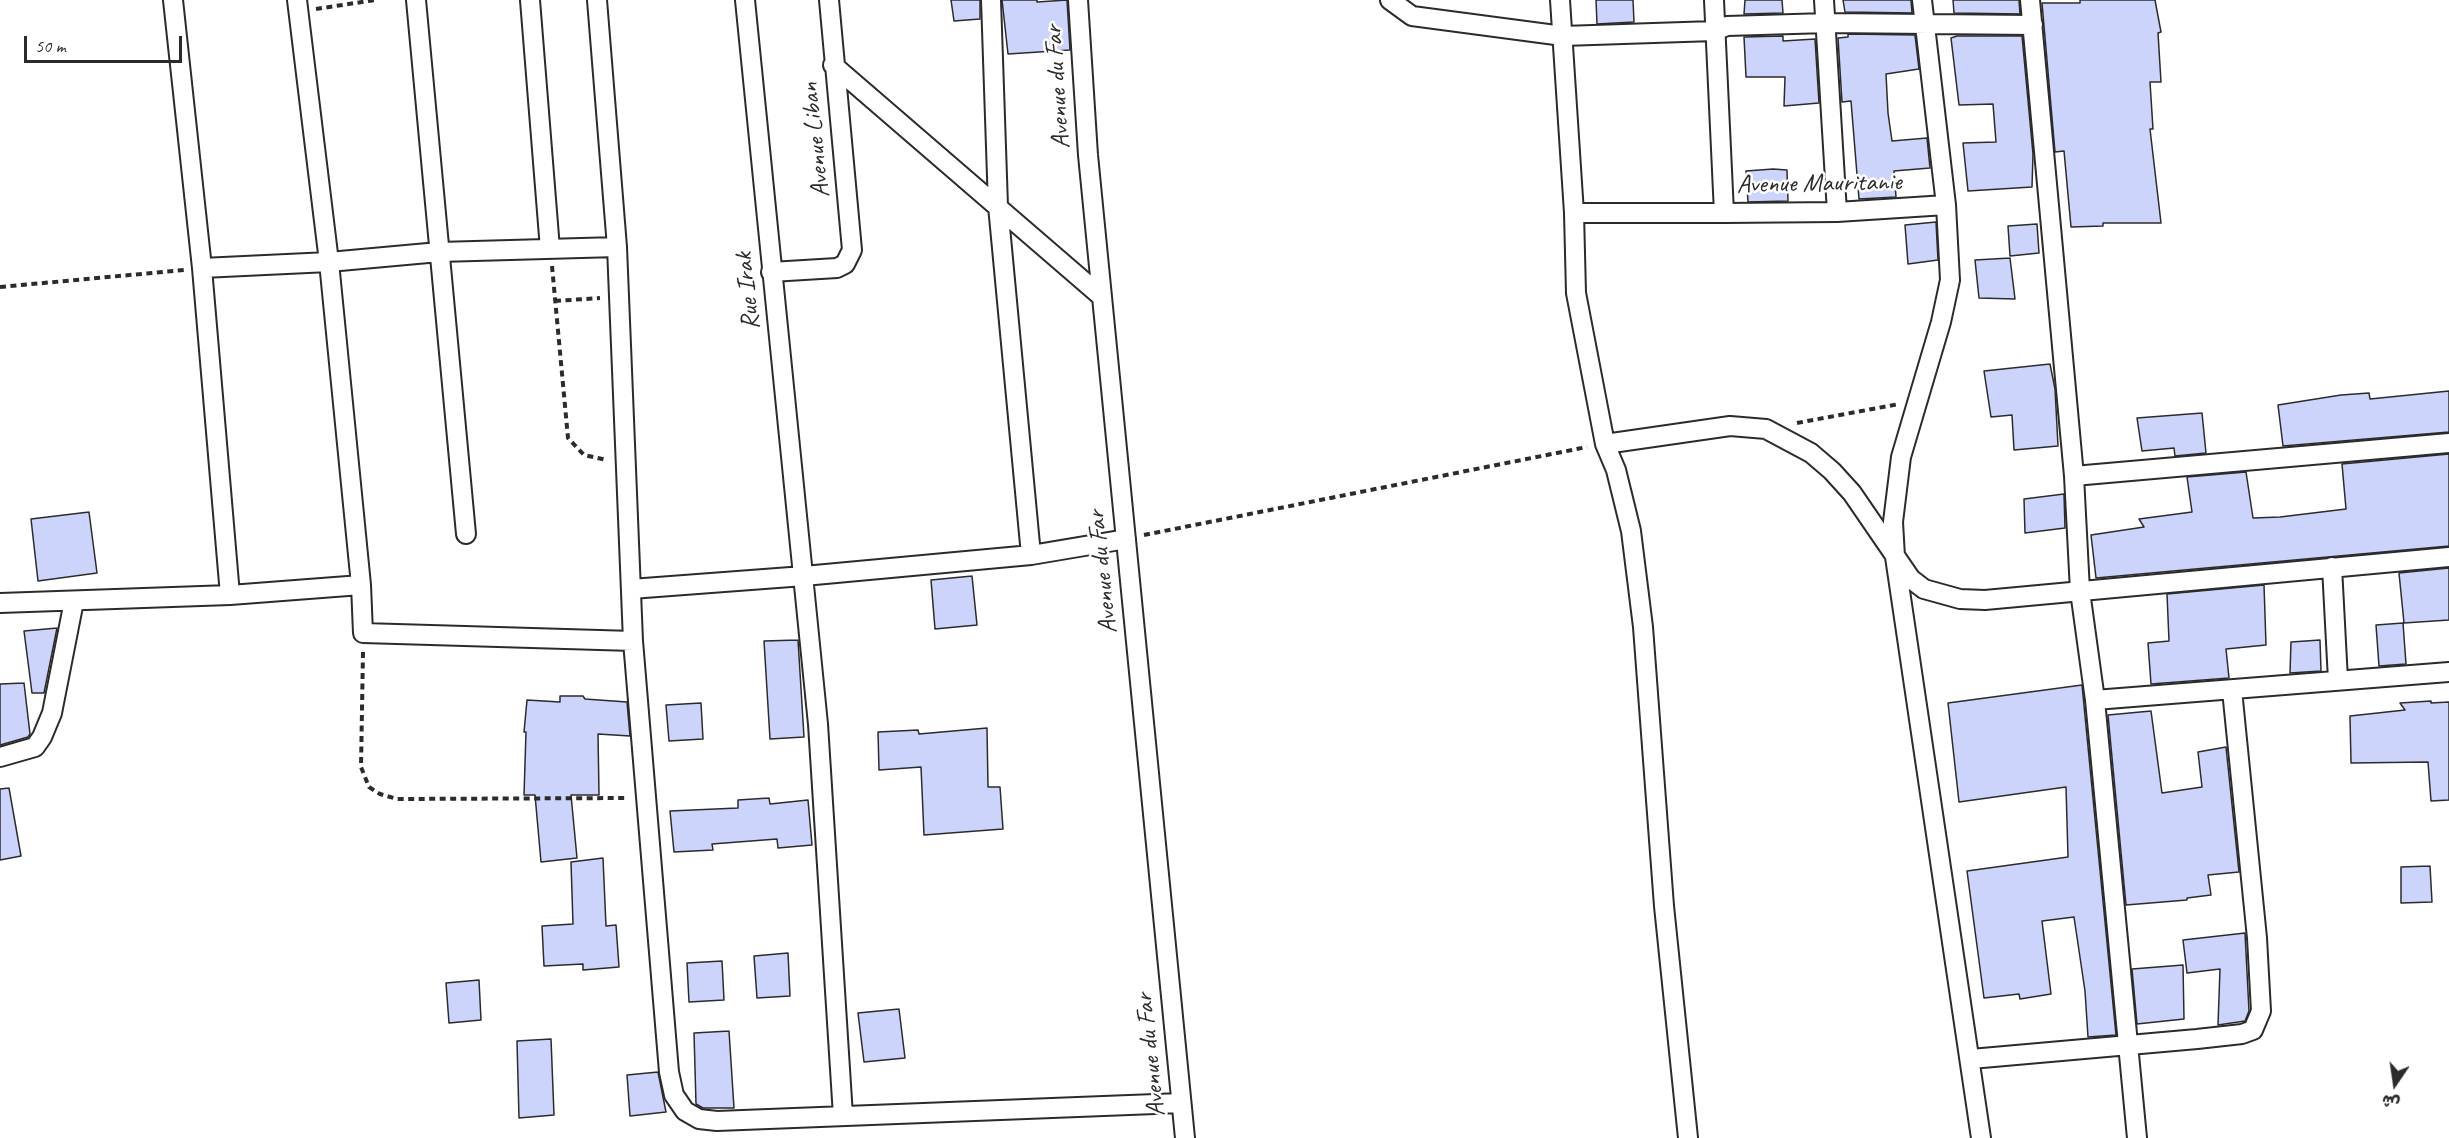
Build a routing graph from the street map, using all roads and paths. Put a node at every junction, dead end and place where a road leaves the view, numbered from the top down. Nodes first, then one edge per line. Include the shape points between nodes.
1 (173, 0) edge
2 (375, 0) edge
3 (416, 0) edge
4 (530, 0) edge
5 (597, 0) edge
6 (745, 0) edge
7 (829, 0) edge
8 (990, 0) edge
9 (1078, 0) edge
10 (1390, 0) edge
11 (1560, 0) edge
12 (1714, 0) edge
13 (1824, 0) edge
14 (1922, 0) edge
15 (2030, 0) edge
16 (298, 6) edge
17 (1827, 23) junction
18 (1925, 23) junction
19 (2033, 25) junction
20 (1714, 31) junction
21 (1563, 36) junction
22 (833, 65) junction
23 (1946, 205) junction
24 (998, 206) junction
25 (1837, 212) junction
26 (1574, 213) junction
27 (1725, 213) junction
28 (616, 247) junction
29 (550, 249) junction
30 (439, 252) junction
31 (329, 262) junction
32 (202, 268) junction
33 (771, 272) junction
34 (0, 287) edge
35 (619, 296) junction
36 (1102, 297) junction
37 (555, 301) junction
38 (1917, 400) junction
39 (1766, 429) junction
40 (2449, 443) edge
41 (1605, 444) junction
42 (626, 460) junction
43 (2074, 476) junction
44 (466, 534) dead end
45 (1126, 539) junction
46 (1030, 555) junction
47 (1895, 557) junction
48 (2449, 557) edge
49 (2332, 567) junction
50 (804, 576) junction
51 (361, 585) junction
52 (631, 589) junction
53 (2080, 591) junction
54 (230, 595) junction
55 (74, 601) junction
56 (0, 603) edge
57 (363, 633) junction
58 (633, 642) junction
59 (2449, 672) edge
60 (2338, 680) junction
61 (2232, 690) junction
62 (2095, 700) junction
63 (0, 757) edge
64 (646, 798) junction
65 (2129, 1044) junction
66 (1971, 1059) junction
67 (1181, 1103) junction
68 (843, 1116) junction
69 (1185, 1138) edge
70 (1689, 1138) edge
71 (1981, 1138) edge
72 (2137, 1138) edge

1 - 32 street
2 - 16 path
3 - 30 street
4 - 29 street
5 - 28 street
6 - 33 street, Rue Irak
7 - 22 street, Avenue Liban
8 - 24 street
9 - 36 street, Avenue du Far
10 - 21 street via 1412,16
11 - 21 street
12 - 20 street, Avenue Mauritanie
13 - 17 street
14 - 18 street
15 - 19 street
16 - 31 street
17 - 18 street
17 - 20 street via 1728,26
17 - 25 street
18 - 19 street
18 - 23 street
19 - 43 street
20 - 21 street
20 - 27 street, Avenue Mauritanie
21 - 26 street
22 - 24 street
22 - 33 street, Avenue Liban via 852,240 849,259 837,268
23 - 25 street, Avenue Mauritanie
23 - 38 street via 1950,259 1947,302
24 - 36 street
24 - 46 street
25 - 27 street, Avenue Mauritanie
26 - 27 street
26 - 41 street via 1576,293
28 - 29 street
28 - 35 street
29 - 30 street
29 - 37 path
30 - 31 street
30 - 44 street
31 - 32 street
31 - 51 street
32 - 34 path
32 - 54 street
33 - 50 street, Rue Irak
35 - 37 path
35 - 42 street
36 - 45 street, Avenue du Far
37 - 42 path via 568,438 584,455
38 - 39 path
38 - 47 street via 1895,491
39 - 41 street via 1730,426
39 - 47 street via 1811,453 1832,471 1852,493
40 - 43 street
41 - 45 path
41 - 70 street via 1616,470 1631,531 1643,627 1664,906
42 - 52 street
43 - 53 street
45 - 46 street
45 - 67 street, Avenue du Far
46 - 50 street
47 - 53 street via 1924,589 1960,599
47 - 66 street
48 - 49 street
49 - 53 street
49 - 60 street
50 - 52 street
50 - 68 street, Rue Irak via 826,819
51 - 54 street
51 - 57 street
52 - 58 street
53 - 62 street
54 - 55 street
55 - 56 street
55 - 63 street via 52,713 42,737 35,747
57 - 58 street
57 - 64 path via 360,767 369,787 380,794 397,799
58 - 64 street
59 - 60 street
60 - 61 street
61 - 62 street
61 - 65 street via 2250,847 2261,1011 2253,1030 2242,1034
62 - 65 street
64 - 68 street via 674,1095 685,1111 699,1119
65 - 66 street
65 - 72 street
66 - 71 street
67 - 68 street
67 - 69 street, Avenue du Far

